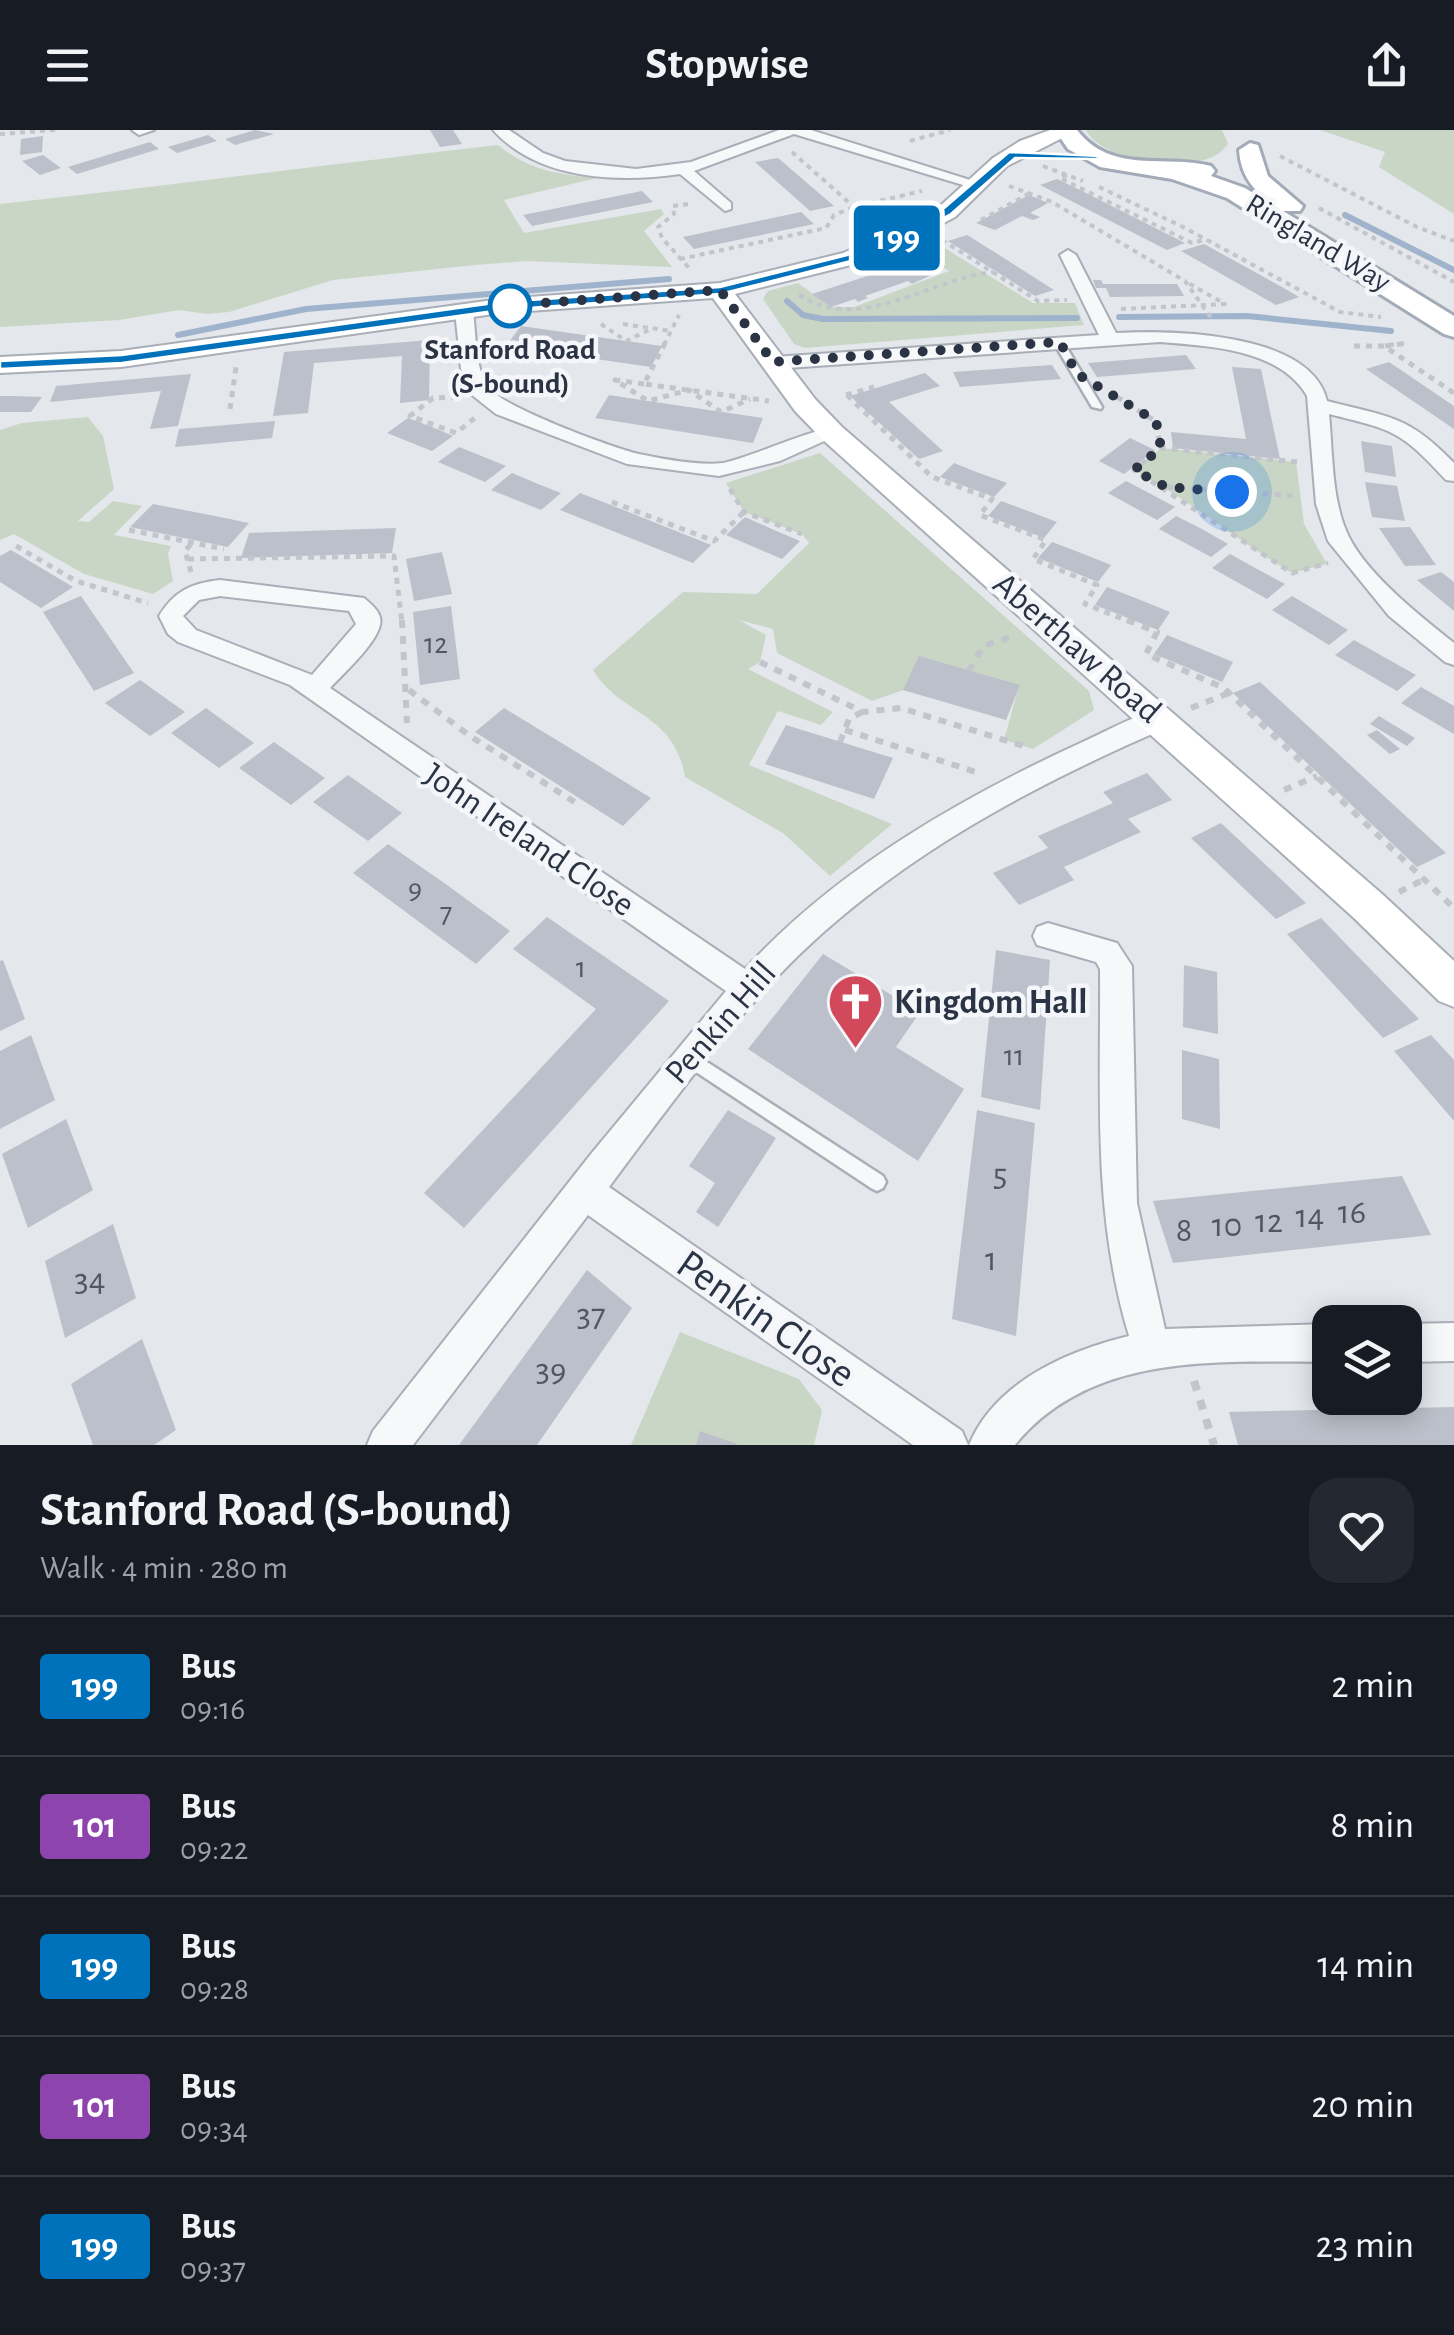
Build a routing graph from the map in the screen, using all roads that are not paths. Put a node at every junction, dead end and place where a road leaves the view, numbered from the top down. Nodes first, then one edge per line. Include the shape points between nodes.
1 (147, 130) edge
2 (500, 130) edge
3 (1066, 130) edge
4 (139, 131) edge
5 (791, 131) edge
6 (1249, 140) edge
7 (1010, 156) junction
8 (1096, 156) junction
9 (683, 168) junction
10 (1176, 172) junction
11 (975, 182) junction
12 (721, 203) road end
13 (1068, 255) dead end
14 (704, 292) junction
15 (1454, 304) edge
16 (464, 311) junction
17 (1454, 328) edge
18 (1110, 339) junction
19 (1060, 342) junction
20 (773, 362) junction
21 (0, 365) edge
22 (1318, 405) junction
23 (1097, 408) dead end
24 (832, 433) junction
25 (1454, 474) edge
26 (1453, 655) edge
27 (313, 689) junction
28 (1172, 716) junction
29 (1048, 936) dead end
30 (748, 988) junction
31 (1454, 988) edge
32 (690, 1059) junction
33 (877, 1182) dead end
34 (585, 1191) junction
35 (1454, 1342) edge
36 (1312, 1343) edge
37 (1422, 1343) edge
38 (1168, 1347) junction
39 (388, 1445) edge
40 (948, 1445) edge
41 (989, 1445) edge

1 - 4 street
2 - 9 street via 520,149 571,166
3 - 7 street
3 - 8 main road, Ringland Way
5 - 9 street
5 - 11 street
6 - 10 main road, Ringland Way via 1226,166
6 - 15 main road, Ringland Way via 1250,168 1270,191
7 - 8 street
7 - 11 street
8 - 10 main road, Ringland Way
9 - 12 street
10 - 17 main road, Ringland Way via 1236,193
11 - 14 street via 947,212 851,258
13 - 18 street
14 - 16 street
14 - 20 street, Aberthaw Road
16 - 21 street via 122,359
16 - 24 street via 472,369 489,399 634,460 719,470
18 - 19 street
18 - 22 street via 1177,336 1249,348 1297,371
19 - 20 street
19 - 23 lane
20 - 24 street, Aberthaw Road
22 - 25 street via 1400,426
22 - 26 street via 1331,523 1350,558 1397,610
24 - 28 street, Aberthaw Road via 1048,623
27 - 27 street, John Ireland Close via 285,671 187,636 171,616 188,596 220,588 356,604 368,625
27 - 30 street, John Ireland Close
28 - 30 street, Penkin Hill via 1064,759 896,859 791,943
28 - 31 street, Aberthaw Road
29 - 38 street via 1106,952 1116,966 1118,1204 1136,1296
30 - 32 street, Penkin Hill
32 - 33 lane
32 - 34 street, Penkin Hill
34 - 39 street, Penkin Hill
34 - 40 street, Penkin Close
35 - 37 street
36 - 38 street
38 - 41 street via 1097,1362 1048,1386 1004,1422

